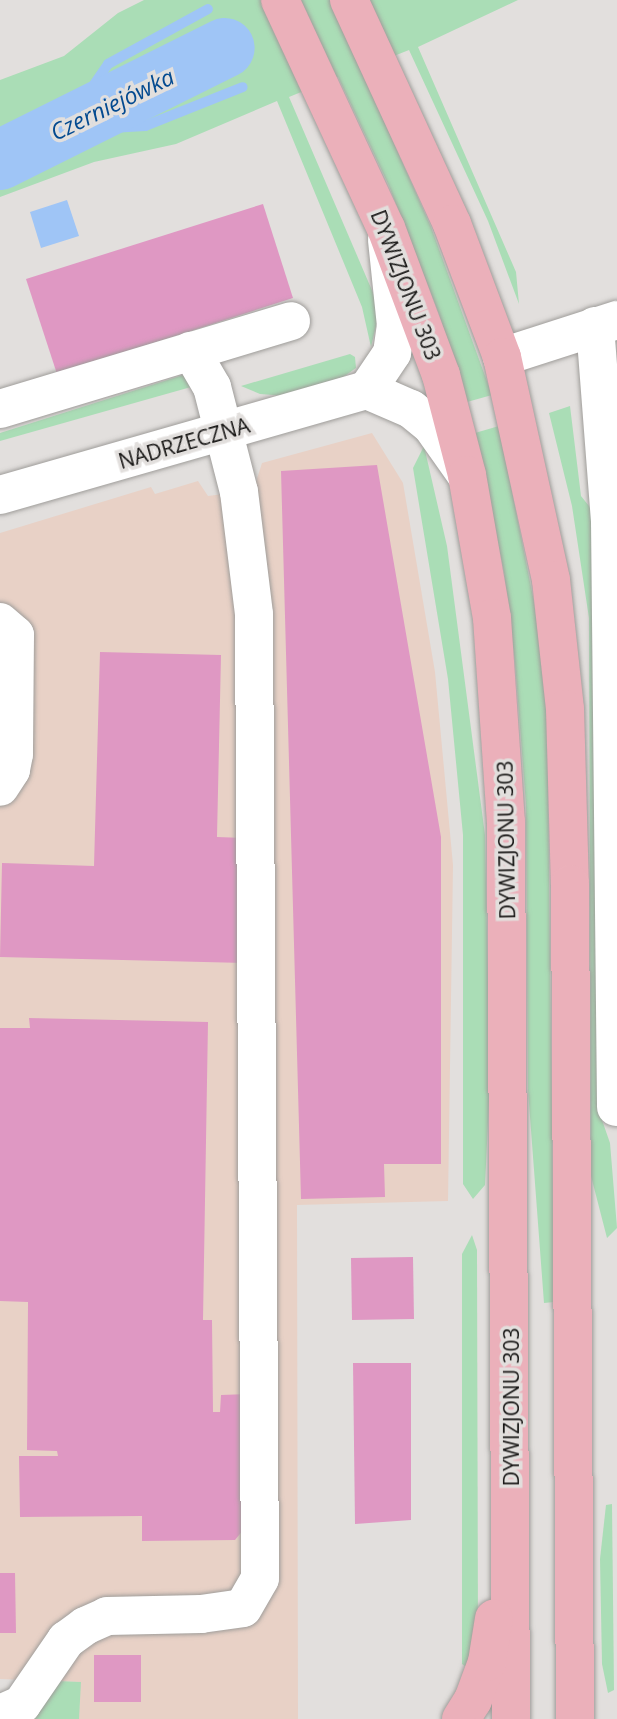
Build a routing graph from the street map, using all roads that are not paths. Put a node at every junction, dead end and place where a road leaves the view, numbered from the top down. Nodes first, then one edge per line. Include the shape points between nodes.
1 (280, 0) edge
2 (349, 0) edge
3 (386, 228) junction
4 (291, 321) dead end
5 (606, 323) edge
6 (191, 351) junction
7 (502, 357) junction
8 (368, 390) junction
9 (0, 409) edge
10 (223, 431) junction
11 (467, 475) junction
12 (0, 495) edge
13 (0, 622) edge
14 (0, 788) edge
15 (617, 1107) edge
16 (511, 1509) junction
17 (0, 1714) edge
18 (461, 1719) edge
19 (511, 1719) edge
20 (575, 1719) edge

1 - 3 main road, DYWIZJONU 303
2 - 7 main road via 452,224
3 - 8 street via 396,325 392,353
3 - 11 main road, DYWIZJONU 303 via 441,375
4 - 6 street
5 - 7 street
5 - 15 street
6 - 9 street
6 - 10 street via 212,387
7 - 20 main road via 544,543 565,709
8 - 10 street, NADRZECZNA
8 - 11 street via 411,409 431,425
10 - 12 street, NADRZECZNA
10 - 17 street via 239,492 254,614 260,1578 243,1608 201,1615 107,1616 85,1626 66,1640 22,1704
11 - 16 main road, DYWIZJONU 303 via 492,618 504,756
13 - 14 street via 15,635 13,754 11,770
16 - 18 main road via 487,1662
16 - 19 main road, DYWIZJONU 303

